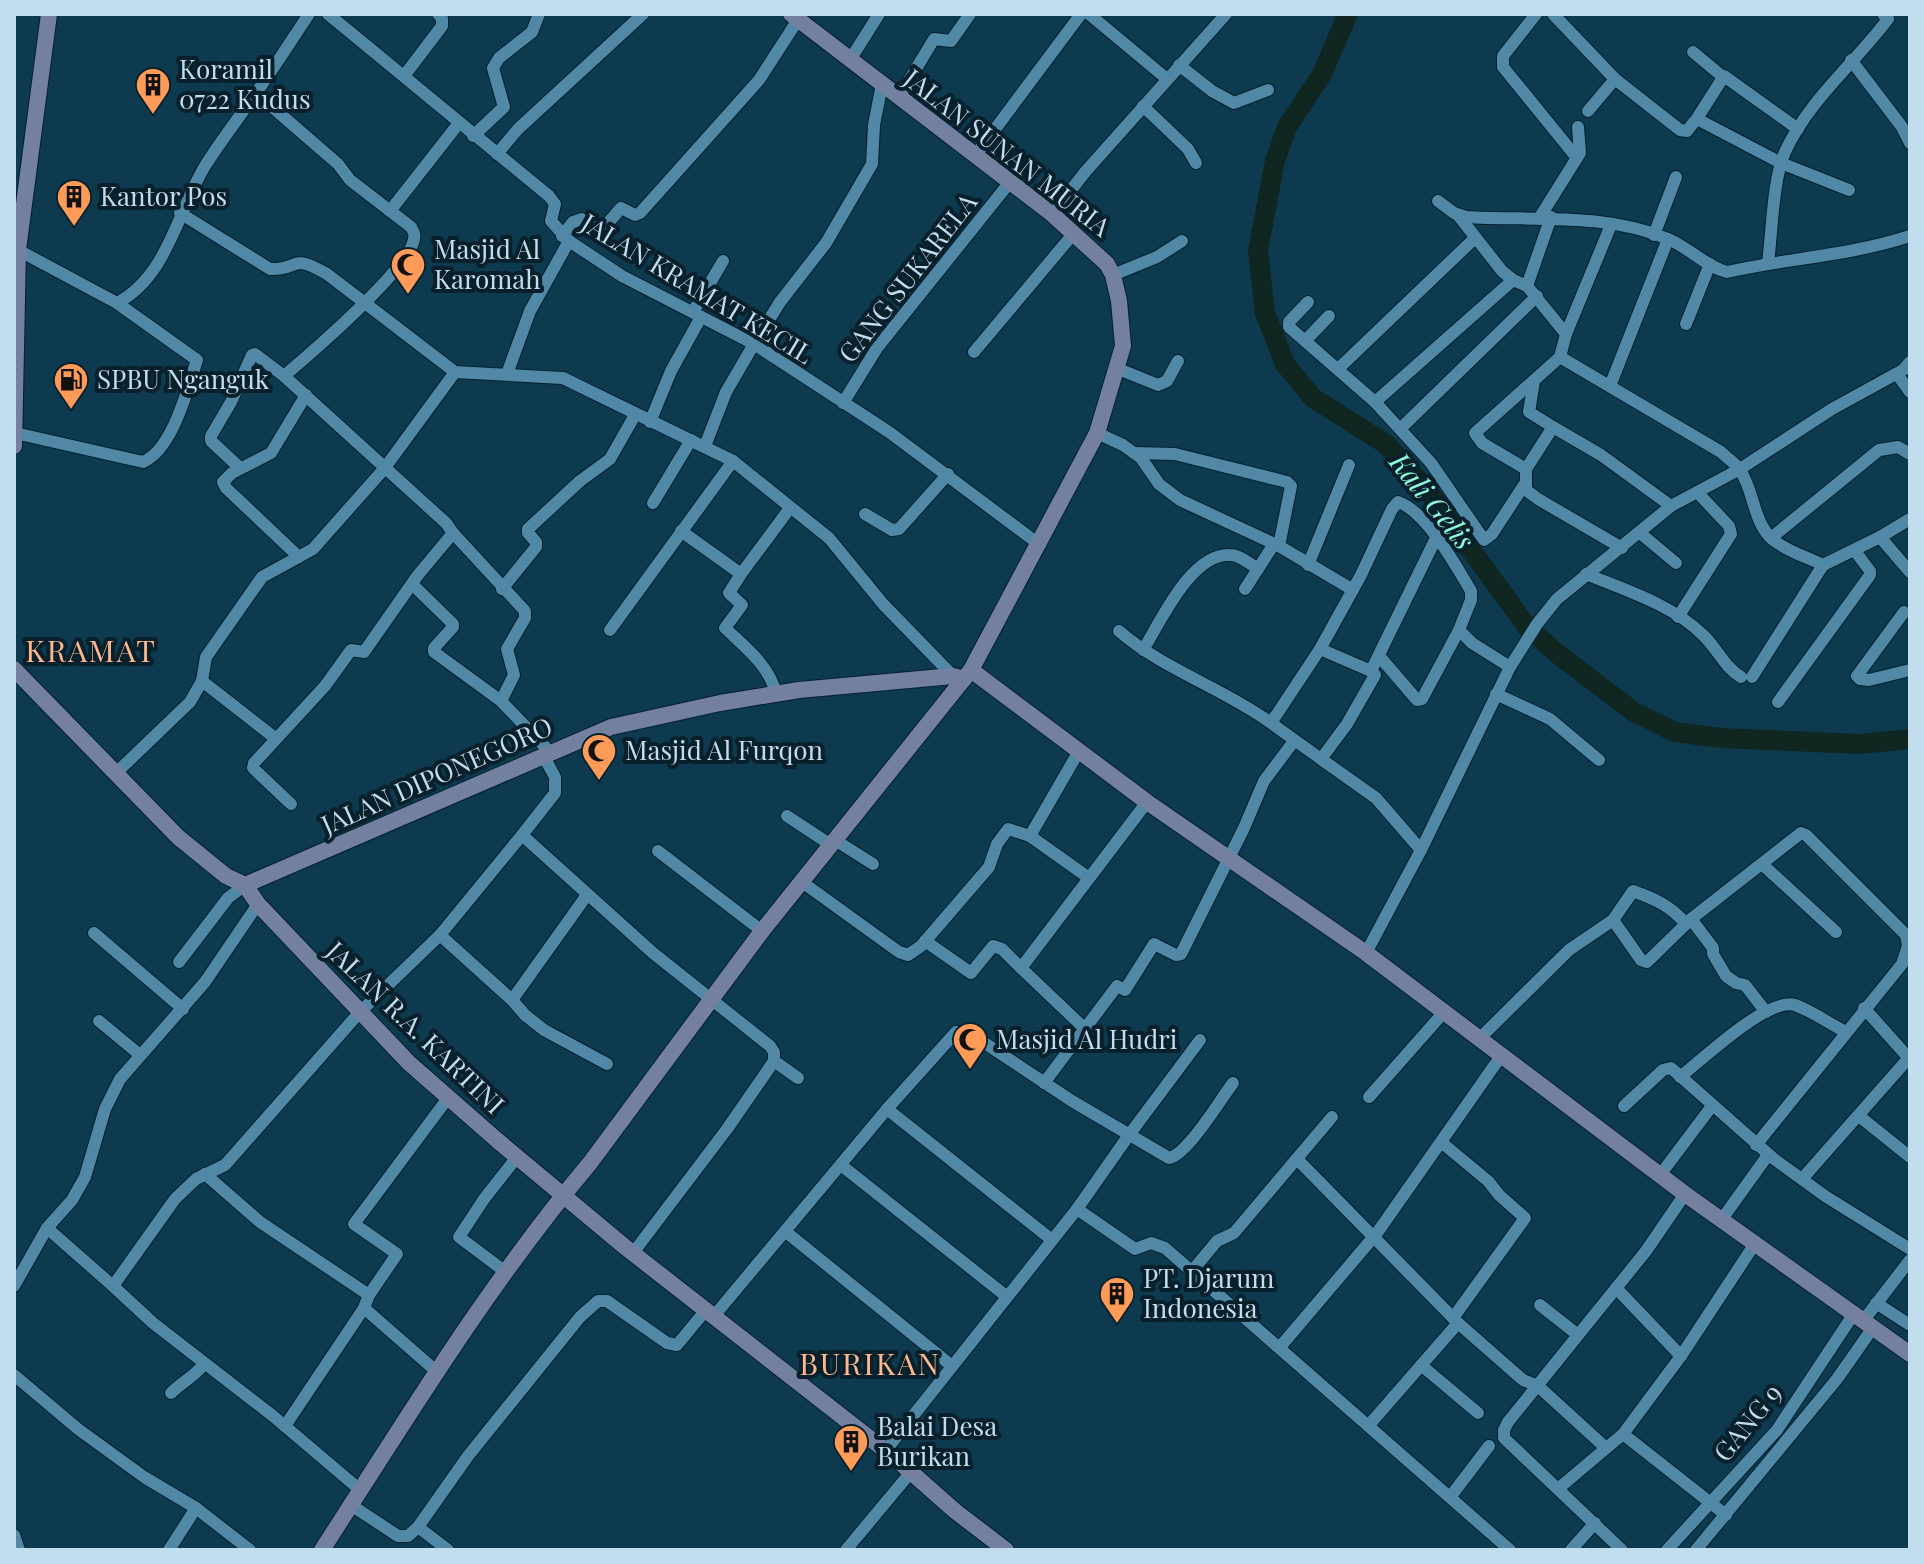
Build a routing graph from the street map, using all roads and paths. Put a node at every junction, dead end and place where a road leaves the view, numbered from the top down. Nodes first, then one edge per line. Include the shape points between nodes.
1 (49, 14) edge
2 (309, 14) edge
3 (328, 14) edge
4 (438, 14) edge
5 (539, 14) edge
6 (643, 14) edge
7 (879, 14) edge
8 (970, 14) edge
9 (1081, 14) edge
10 (1089, 14) edge
11 (1226, 14) edge
12 (1536, 14) edge
13 (1553, 14) edge
14 (797, 16) edge
15 (1888, 16) edge
16 (1693, 52) dead end
17 (850, 60) junction
18 (1851, 60) junction
19 (1179, 65) junction
20 (404, 76) junction
21 (1723, 77) junction
22 (1167, 79) junction
23 (1615, 79) junction
24 (882, 84) junction
25 (1268, 90) dead end
26 (256, 93) junction
27 (899, 97) junction
28 (1143, 106) junction
29 (1588, 111) dead end
30 (1696, 120) junction
31 (459, 123) junction
32 (1578, 127) dead end
33 (1798, 129) junction
34 (473, 136) junction
35 (1910, 143) edge
36 (497, 154) junction
37 (975, 156) junction
38 (1577, 158) junction
39 (1196, 163) dead end
40 (1781, 163) junction
41 (1676, 177) dead end
42 (1010, 182) junction
43 (1849, 190) dead end
44 (1438, 201) dead end
45 (390, 211) junction
46 (180, 213) junction
47 (1052, 214) junction
48 (1458, 215) junction
49 (1546, 217) junction
50 (1611, 225) junction
51 (1074, 233) junction
52 (1654, 235) junction
53 (1910, 236) edge
54 (566, 238) junction
55 (1475, 238) junction
56 (1668, 239) junction
57 (1182, 241) dead end
58 (18, 250) junction
59 (723, 261) dead end
60 (1768, 263) junction
61 (1710, 264) junction
62 (1113, 275) junction
63 (1513, 280) junction
64 (1527, 286) junction
65 (1537, 296) junction
66 (365, 301) junction
67 (1308, 302) dead end
68 (117, 303) junction
69 (697, 315) junction
70 (1329, 316) dead end
71 (1686, 324) dead end
72 (1566, 334) junction
73 (1305, 341) junction
74 (754, 344) junction
75 (974, 352) dead end
76 (1560, 357) junction
77 (1178, 361) dead end
78 (1910, 362) edge
79 (1116, 368) junction
80 (1338, 369) junction
81 (455, 372) junction
82 (507, 374) junction
83 (1897, 374) junction
84 (284, 376) junction
85 (1534, 381) junction
86 (1610, 386) junction
87 (1910, 392) edge
88 (306, 395) junction
89 (1375, 402) junction
90 (843, 403) junction
91 (635, 415) junction
92 (650, 422) junction
93 (1553, 427) junction
94 (1400, 429) junction
95 (15, 433) edge
96 (1097, 433) junction
97 (691, 440) junction
98 (14, 446) edge
99 (705, 446) junction
100 (1134, 453) junction
101 (1910, 454) edge
102 (733, 461) junction
103 (1349, 465) dead end
104 (240, 468) junction
105 (384, 469) junction
106 (1526, 469) junction
107 (1740, 469) junction
108 (948, 474) junction
109 (1524, 485) junction
110 (1697, 492) junction
111 (653, 503) dead end
112 (1671, 506) junction
113 (790, 508) junction
114 (865, 514) dead end
115 (1910, 519) edge
116 (681, 531) junction
117 (453, 533) junction
118 (1640, 533) junction
119 (1437, 536) junction
120 (1880, 537) junction
121 (1771, 538) junction
122 (1040, 545) junction
123 (1276, 545) junction
124 (1622, 548) junction
125 (1855, 551) junction
126 (299, 557) junction
127 (1676, 563) dead end
128 (1308, 565) junction
129 (1823, 565) junction
130 (1258, 569) junction
131 (1910, 572) edge
132 (741, 574) junction
133 (1586, 574) junction
134 (412, 584) junction
135 (502, 589) junction
136 (1245, 589) dead end
137 (1353, 590) junction
138 (1908, 610) edge
139 (1678, 617) junction
140 (610, 630) dead end
141 (1459, 630) junction
142 (1119, 631) dead end
143 (1320, 649) junction
144 (1143, 650) junction
145 (1380, 657) junction
146 (1510, 667) junction
147 (14, 669) edge
148 (1910, 670) edge
149 (1371, 671) junction
150 (962, 675) junction
151 (202, 681) junction
152 (776, 694) junction
153 (1496, 694) junction
154 (501, 701) junction
155 (1778, 702) dead end
156 (1271, 723) junction
157 (275, 738) junction
158 (1294, 741) junction
159 (1079, 751) junction
160 (546, 753) junction
161 (1321, 759) junction
162 (1599, 760) dead end
163 (115, 774) junction
164 (1147, 802) junction
165 (291, 804) dead end
166 (787, 816) dead end
167 (522, 835) junction
168 (1030, 836) junction
169 (833, 843) junction
170 (1421, 850) junction
171 (658, 851) dead end
172 (1228, 857) junction
173 (873, 864) dead end
174 (1762, 864) junction
175 (1089, 878) junction
176 (802, 882) junction
177 (245, 885) junction
178 (587, 895) junction
179 (258, 904) junction
180 (1613, 920) junction
181 (1689, 922) junction
182 (762, 931) junction
183 (1836, 932) dead end
184 (94, 933) dead end
185 (440, 935) junction
186 (925, 941) junction
187 (1366, 953) junction
188 (179, 962) dead end
189 (1021, 968) junction
190 (512, 1000) junction
191 (709, 1000) junction
192 (1864, 1008) junction
193 (183, 1009) junction
194 (1444, 1012) junction
195 (1766, 1012) junction
196 (359, 1013) junction
197 (99, 1021) dead end
198 (1084, 1028) junction
199 (1846, 1032) junction
200 (1479, 1039) junction
201 (1200, 1040) dead end
202 (140, 1055) junction
203 (1501, 1056) junction
204 (774, 1061) junction
205 (607, 1064) dead end
206 (1680, 1077) junction
207 (798, 1078) dead end
208 (1044, 1083) junction
209 (1233, 1083) dead end
210 (1369, 1097) dead end
211 (448, 1098) junction
212 (1624, 1106) dead end
213 (1712, 1106) junction
214 (887, 1109) junction
215 (1859, 1116) junction
216 (1332, 1117) dead end
217 (1129, 1135) junction
218 (1441, 1142) junction
219 (1756, 1145) junction
220 (1768, 1155) junction
221 (517, 1157) junction
222 (1910, 1157) edge
223 (1297, 1159) junction
224 (841, 1165) junction
225 (205, 1174) junction
226 (1660, 1175) junction
227 (1802, 1179) junction
228 (1685, 1194) junction
229 (563, 1196) junction
230 (1077, 1209) junction
231 (1722, 1219) junction
232 (47, 1228) junction
233 (786, 1232) junction
234 (1374, 1236) junction
235 (1052, 1240) junction
236 (1756, 1242) junction
237 (1910, 1249) edge
238 (633, 1253) junction
239 (1910, 1260) edge
240 (1192, 1271) junction
241 (507, 1273) junction
242 (14, 1286) edge
243 (113, 1286) junction
244 (1616, 1288) junction
245 (369, 1295) junction
246 (1006, 1296) junction
247 (1876, 1303) junction
248 (1540, 1305) dead end
249 (364, 1308) junction
250 (710, 1313) junction
251 (1456, 1321) junction
252 (1863, 1322) junction
253 (1910, 1325) edge
254 (1578, 1335) junction
255 (1280, 1347) junction
256 (1910, 1354) edge
257 (1681, 1356) junction
258 (204, 1364) junction
259 (1421, 1365) junction
260 (952, 1366) junction
261 (436, 1371) junction
262 (14, 1375) edge
263 (1538, 1386) junction
264 (171, 1393) dead end
265 (1478, 1413) dead end
266 (1369, 1425) junction
267 (285, 1426) junction
268 (1623, 1434) junction
269 (1489, 1446) dead end
270 (1606, 1448) junction
271 (886, 1450) junction
272 (911, 1472) junction
273 (1559, 1488) junction
274 (359, 1489) junction
275 (1451, 1496) junction
276 (1709, 1503) junction
277 (351, 1505) junction
278 (196, 1508) junction
279 (1726, 1515) junction
280 (1595, 1523) junction
281 (418, 1527) junction
282 (14, 1535) edge
283 (19, 1550) edge
284 (169, 1550) edge
285 (250, 1550) edge
286 (322, 1550) edge
287 (448, 1550) edge
288 (846, 1550) edge
289 (1006, 1550) edge
290 (1510, 1550) edge
291 (1571, 1550) edge
292 (1622, 1550) edge
293 (1667, 1550) edge
294 (1696, 1550) edge

1 - 58 main road
2 - 26 street
3 - 20 street, JALAN KRAMAT KECIL
4 - 20 street via 442,26
5 - 34 street via 532,32 493,68 504,107
6 - 36 street
7 - 17 street
8 - 27 street via 951,41 934,39
9 - 37 street
10 - 22 street
11 - 19 street
12 - 38 street via 1503,56 1503,67
13 - 23 street
14 - 17 main road, JALAN SUNAN MURIA
14 - 54 street via 759,80 640,213 621,208 598,227 582,219 573,222
15 - 18 street
16 - 21 street
17 - 24 main road, JALAN SUNAN MURIA
18 - 33 street
18 - 35 street
19 - 22 street
19 - 25 street via 1234,103
20 - 31 street, JALAN KRAMAT KECIL
21 - 30 street
21 - 33 street
22 - 28 street
23 - 29 street
23 - 30 street via 1680,130 1687,131
24 - 27 main road, JALAN SUNAN MURIA
24 - 74 street via 872,164 826,243
26 - 45 street
26 - 46 street via 210,158
27 - 37 main road, JALAN SUNAN MURIA
28 - 39 street
28 - 47 street
30 - 40 street
31 - 34 street, JALAN KRAMAT KECIL
31 - 45 street
32 - 38 street
33 - 40 street
34 - 36 street, JALAN KRAMAT KECIL
36 - 54 street, JALAN KRAMAT KECIL via 549,196 555,204 551,221
37 - 42 main road, JALAN SUNAN MURIA
38 - 49 street
40 - 43 street
40 - 60 street
41 - 52 street
42 - 47 main road, JALAN SUNAN MURIA
42 - 90 street, GANG SUKARELA via 877,348
44 - 48 street
45 - 66 street via 411,227 413,243
46 - 66 street via 270,269 305,261
46 - 68 street via 151,274
47 - 51 main road, JALAN SUNAN MURIA
48 - 49 street
48 - 55 street
49 - 50 street
49 - 64 street
50 - 52 street
50 - 72 street
51 - 62 main road, JALAN SUNAN MURIA
51 - 75 street
52 - 56 street
53 - 60 street via 1841,255
54 - 69 street, JALAN KRAMAT KECIL via 622,276
54 - 82 street
55 - 63 street
55 - 80 street
56 - 61 street
56 - 86 street
57 - 62 street
58 - 68 street
58 - 95 main road
59 - 69 street
60 - 61 street via 1727,272
61 - 71 street
62 - 79 main road, JALAN SUNAN MURIA via 1123,346
63 - 64 street
63 - 89 street
64 - 65 street
65 - 72 street
65 - 94 street
66 - 81 street
66 - 84 street
67 - 73 street via 1288,326
68 - 95 street via 197,360 186,395 153,458 133,461
69 - 74 street, JALAN KRAMAT KECIL
69 - 92 street
70 - 73 street
72 - 76 street
73 - 80 street
74 - 90 street, JALAN KRAMAT KECIL
74 - 99 street via 726,392
76 - 85 street
76 - 86 street
77 - 79 street via 1167,381 1158,385
78 - 83 street
79 - 96 main road, JALAN SUNAN MURIA
80 - 89 street
81 - 82 street
81 - 105 street
82 - 91 street via 563,378
83 - 87 street
83 - 107 street
84 - 88 street
84 - 104 street via 252,355 211,436
85 - 93 street via 1529,412
85 - 106 street via 1474,434
86 - 107 street via 1721,452
88 - 104 street via 271,453
88 - 105 street
89 - 94 street
90 - 108 street, JALAN KRAMAT KECIL
91 - 92 street
91 - 135 street via 610,459 528,529 536,547
92 - 97 street
93 - 106 street
93 - 112 street
94 - 109 street via 1431,463 1484,540
95 - 98 main road
96 - 100 street
96 - 122 main road, JALAN SUNAN MURIA
97 - 99 street
97 - 111 street
99 - 102 street
100 - 123 street via 1180,500
100 - 123 street via 1175,454 1287,482 1291,486
101 - 121 street via 1898,447 1879,450
102 - 113 street
102 - 116 street
103 - 128 street
104 - 126 street via 225,477 224,486
105 - 117 street
105 - 126 street via 313,549
106 - 109 street
107 - 110 street
107 - 121 street
108 - 114 street via 899,529
108 - 122 street, JALAN KRAMAT KECIL
109 - 124 street via 1538,499
110 - 112 street
110 - 139 street via 1731,534
112 - 118 street
113 - 132 street
113 - 150 street via 829,538 883,604
115 - 120 street
116 - 132 street
116 - 140 street
117 - 134 street
117 - 135 street
118 - 124 street
118 - 127 street
119 - 137 street via 1398,502
119 - 141 street via 1471,591
119 - 145 street
120 - 125 street
120 - 131 street
121 - 129 street
122 - 150 main road, JALAN SUNAN MURIA
123 - 128 street
123 - 130 street
124 - 133 street
125 - 129 street
125 - 155 street via 1870,575
126 - 151 street via 262,577 206,657
128 - 137 street
129 - 139 street via 1746,677 1733,672 1703,635
130 - 136 street
130 - 144 street via 1227,554 1201,564
132 - 152 street via 729,593 742,605 725,628 773,680
133 - 139 street
133 - 146 street via 1557,599
134 - 154 street via 453,624 434,652
134 - 157 street via 364,652 351,650
135 - 154 street via 525,611 525,618 507,649 514,675
137 - 143 street
138 - 148 street via 1857,676 1869,680
141 - 145 street via 1422,699 1410,694
141 - 146 street
142 - 144 street
143 - 149 street
143 - 156 street
144 - 156 street
145 - 149 street
146 - 153 street
147 - 163 main road
149 - 161 street via 1375,675 1369,689
150 - 152 main road, JALAN DIPONEGORO
150 - 159 main road
150 - 169 main road, JALAN SUNAN MURIA
151 - 157 street
151 - 163 street via 190,702
152 - 160 main road, JALAN DIPONEGORO via 611,727
153 - 162 street via 1550,719
153 - 170 street
154 - 160 street
156 - 158 street
157 - 165 street via 253,768
158 - 161 street
158 - 172 street via 1264,781
159 - 164 main road
159 - 168 street
160 - 167 street via 555,793
160 - 177 main road, JALAN DIPONEGORO
161 - 170 street via 1376,798
163 - 177 main road via 201,857
164 - 172 main road
164 - 175 street
166 - 169 street
167 - 178 street
167 - 185 street
168 - 175 street
168 - 186 street via 1006,831 989,867
169 - 173 street
169 - 176 main road, JALAN SUNAN MURIA
170 - 187 street
171 - 182 street
172 - 187 main road
172 - 198 street via 1181,954 1154,944 1125,990 1117,986
174 - 181 street
174 - 183 street
174 - 192 street via 1797,835 1806,835 1906,935 1902,964
175 - 189 street
176 - 182 main road, JALAN SUNAN MURIA
176 - 186 street via 903,954 913,953
177 - 179 main road, JALAN R.A. KARTINI
177 - 188 street via 228,898
178 - 190 street
178 - 191 street
179 - 193 street
179 - 196 main road, JALAN R.A. KARTINI
180 - 181 street via 1633,891
180 - 181 street via 1644,962
180 - 200 street via 1569,950
181 - 195 street via 1713,948 1726,976 1746,986
182 - 191 main road, JALAN SUNAN MURIA
184 - 193 street
185 - 190 street
185 - 196 street
186 - 189 street via 968,972 993,946
187 - 194 main road
189 - 198 street
190 - 205 street via 544,1030
191 - 204 street via 770,1046
191 - 229 main road, JALAN SUNAN MURIA
192 - 199 street
192 - 215 street via 1907,1058
193 - 202 street
194 - 200 main road
194 - 210 street
195 - 199 street via 1782,1004 1795,1005
195 - 206 street
196 - 211 main road, JALAN R.A. KARTINI
196 - 225 street via 225,1165
197 - 202 street
198 - 208 street
199 - 219 street
200 - 203 main road
201 - 217 street
202 - 232 street via 105,1109 85,1177
203 - 218 street
203 - 226 main road
204 - 207 street
204 - 238 street
206 - 212 street via 1671,1068 1663,1070
206 - 213 street
208 - 214 street via 968,1032 956,1032
208 - 217 street
209 - 217 street via 1175,1157 1167,1158
211 - 221 main road, JALAN R.A. KARTINI
211 - 245 street via 354,1224 397,1254
213 - 219 street
213 - 226 street
214 - 224 street
214 - 235 street
215 - 222 street
215 - 227 street
216 - 223 street
217 - 230 street
218 - 234 street
218 - 251 street via 1525,1218
219 - 220 street
220 - 227 street
220 - 231 street
221 - 229 main road, JALAN R.A. KARTINI
221 - 241 street via 459,1237
223 - 234 street
223 - 240 street via 1234,1233 1217,1241
224 - 233 street
224 - 246 street
225 - 243 street via 175,1199
225 - 245 street via 260,1222
226 - 228 main road
227 - 237 street
228 - 231 main road
228 - 244 street
229 - 238 main road, JALAN R.A. KARTINI
229 - 241 main road, JALAN SUNAN MURIA
230 - 235 street
230 - 240 street via 1135,1249 1157,1244
231 - 236 main road
232 - 242 street
232 - 243 street
233 - 250 street
233 - 260 street
234 - 251 street
234 - 255 street
235 - 246 street
236 - 252 main road
236 - 257 street
238 - 250 main road, JALAN R.A. KARTINI
239 - 247 street
240 - 255 street
241 - 261 main road, JALAN SUNAN MURIA
243 - 258 street
244 - 254 street
244 - 257 street
245 - 249 street
246 - 260 street
247 - 252 street
247 - 253 street
248 - 254 street
249 - 261 street
249 - 267 street
250 - 271 main road, JALAN R.A. KARTINI
250 - 281 street via 677,1345 607,1301 598,1301 532,1375
251 - 259 street
251 - 263 street via 1523,1380
252 - 256 main road
252 - 276 street, GANG 9 via 1777,1430
252 - 279 street via 1837,1379
254 - 263 street
255 - 266 street
257 - 268 street
258 - 264 street
258 - 267 street
259 - 265 street
259 - 266 street
260 - 271 street
261 - 274 main road, JALAN SUNAN MURIA
262 - 278 street via 78,1429
263 - 270 street
263 - 273 street via 1508,1422 1504,1438
266 - 275 street
267 - 274 street
268 - 270 street
268 - 276 street
269 - 275 street
270 - 273 street
271 - 272 main road, JALAN R.A. KARTINI
272 - 288 street
272 - 289 main road, JALAN R.A. KARTINI
273 - 280 street
274 - 277 main road, JALAN SUNAN MURIA
275 - 290 street
276 - 279 street
276 - 293 street, GANG 9
277 - 281 street via 398,1536 408,1536
277 - 286 main road, JALAN SUNAN MURIA
278 - 284 street
278 - 285 street
279 - 294 street
280 - 291 street
280 - 292 street
281 - 287 street
282 - 283 street

